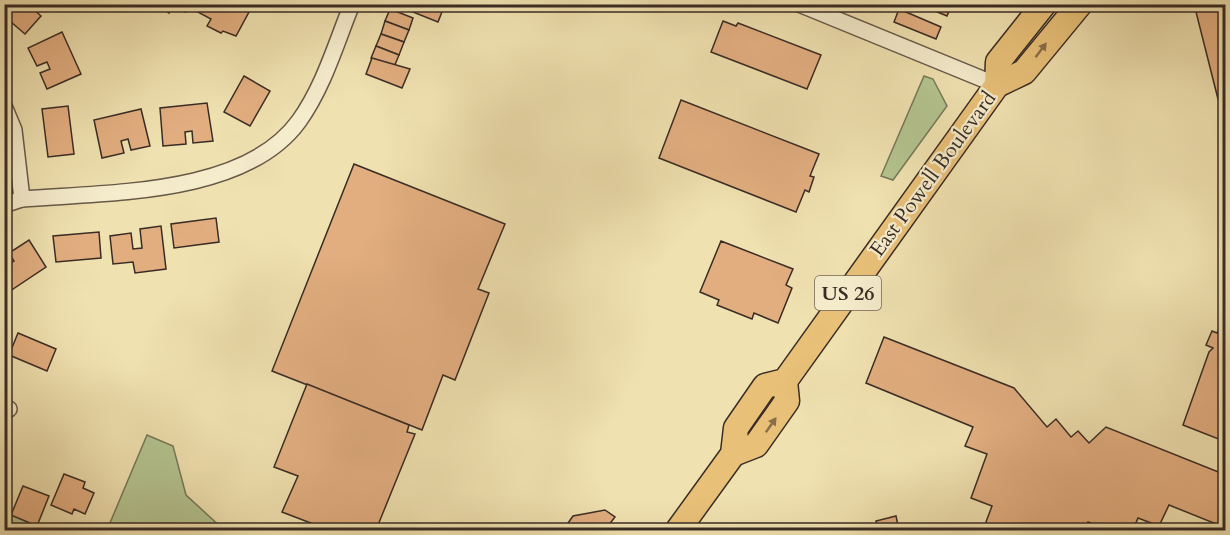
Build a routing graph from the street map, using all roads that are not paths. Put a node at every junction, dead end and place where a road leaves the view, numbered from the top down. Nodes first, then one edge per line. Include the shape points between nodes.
1 (352, 4) edge
2 (799, 4) edge
3 (1044, 4) edge
4 (1080, 4) edge
5 (997, 85) junction
6 (4, 106) edge
7 (22, 199) junction
8 (4, 205) edge
9 (678, 531) edge

1 - 7 street via 313,99 298,122 248,163 184,183
2 - 5 street
3 - 5 main road, East Powell Boulevard / US 26 via 998,62
5 -> 4 main road, East Powell Boulevard / US 26 via 1024,72
5 - 9 main road, East Powell Boulevard / US 26 via 785,381 787,401 756,445 733,453
6 - 7 street via 14,130
7 - 8 street

